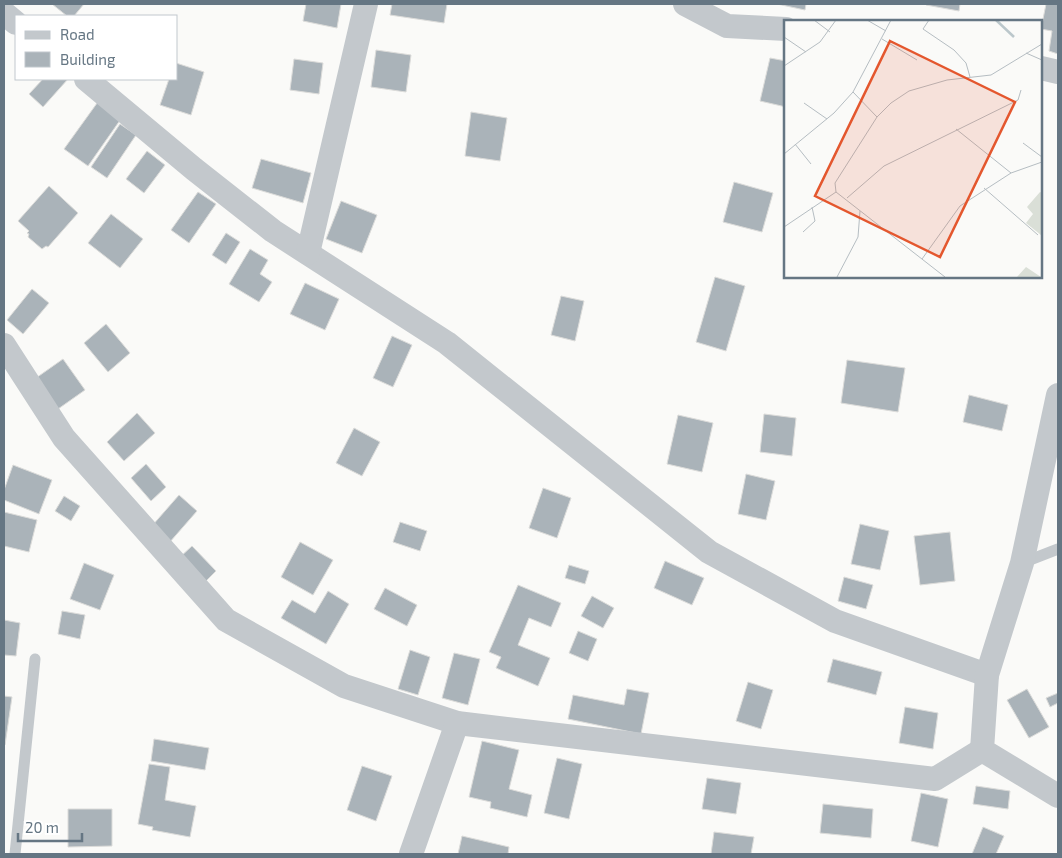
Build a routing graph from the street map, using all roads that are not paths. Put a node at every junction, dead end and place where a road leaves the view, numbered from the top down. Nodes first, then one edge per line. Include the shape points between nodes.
1 (366, 4) edge
2 (685, 4) edge
3 (4, 13) edge
4 (15, 22) edge
5 (784, 28) edge
6 (1042, 68) edge
7 (1058, 72) edge
8 (87, 80) edge
9 (308, 253) junction
10 (4, 345) edge
11 (1058, 394) edge
12 (1058, 549) edge
13 (1022, 563) junction
14 (35, 659) dead end
15 (987, 675) junction
16 (457, 723) junction
17 (982, 750) junction
18 (1058, 796) edge
19 (15, 854) edge
20 (411, 854) edge

1 - 9 street
2 - 5 street via 727,26
3 - 4 street
6 - 7 street
8 - 9 street via 273,231
9 - 15 street via 447,343 709,552 835,621
10 - 16 street via 64,438 226,620 344,686
11 - 13 street
12 - 13 lane
13 - 15 street
14 - 19 lane
15 - 17 street
16 - 17 street via 935,779
16 - 20 street
17 - 18 street

